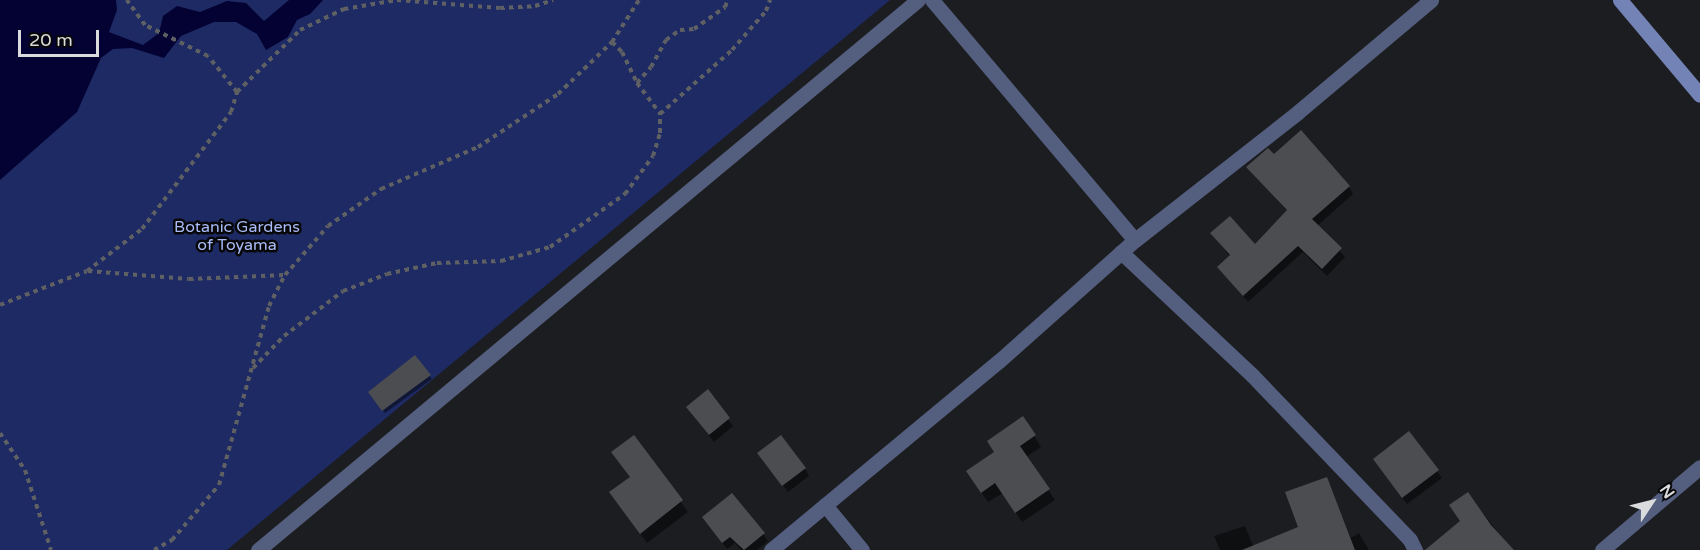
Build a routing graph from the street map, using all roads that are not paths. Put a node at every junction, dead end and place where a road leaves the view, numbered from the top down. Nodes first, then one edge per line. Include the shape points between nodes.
1 (918, 0) edge
2 (932, 0) edge
3 (1431, 0) edge
4 (1620, 0) edge
5 (1700, 95) edge
6 (1135, 240) junction
7 (1121, 252) junction
8 (1700, 467) edge
9 (825, 505) junction
10 (258, 550) edge
11 (771, 550) edge
12 (861, 550) edge
13 (1414, 550) edge
14 (1602, 550) edge

1 - 10 street
2 - 6 street
3 - 6 street via 1298,112
4 - 5 street
6 - 7 street
7 - 9 street via 999,361
7 - 13 street via 1252,375 1410,540
8 - 14 street
9 - 11 street
9 - 12 street

